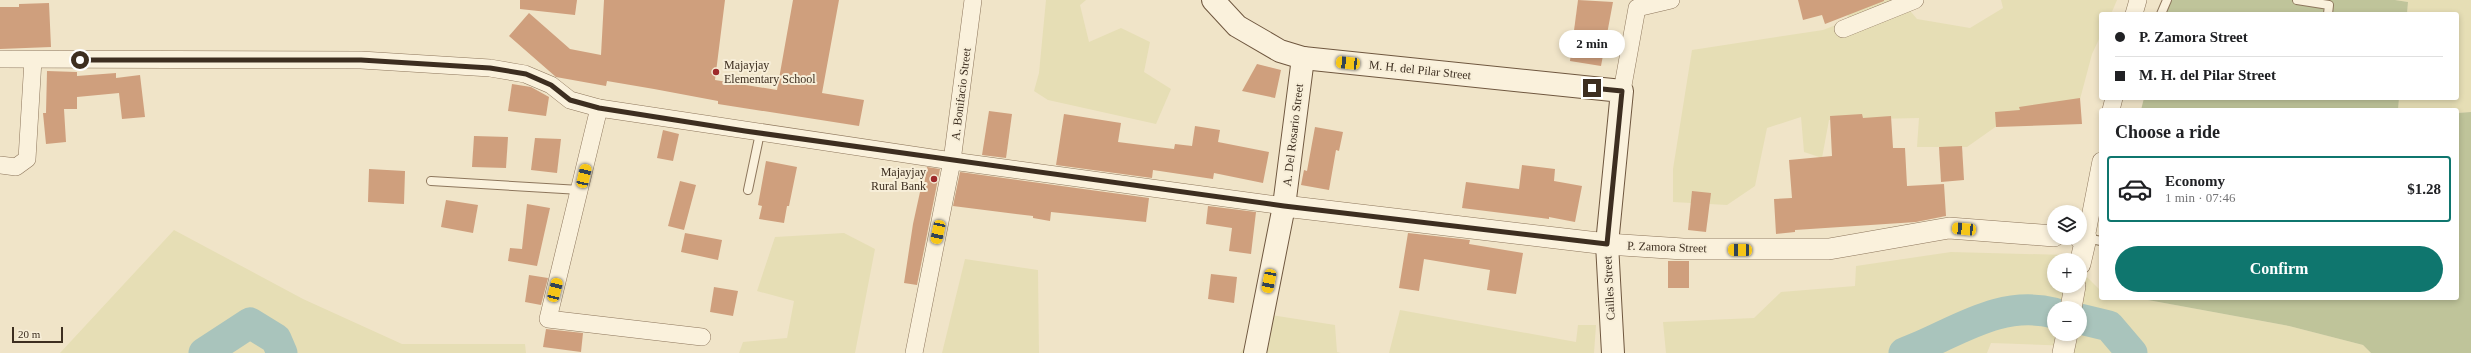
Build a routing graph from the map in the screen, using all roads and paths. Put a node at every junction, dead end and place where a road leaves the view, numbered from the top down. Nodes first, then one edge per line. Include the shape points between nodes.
1 (973, 0) edge
2 (1213, 0) edge
3 (1671, 0) edge
4 (1915, 0) edge
5 (2138, 0) edge
6 (2167, 0) edge
7 (2297, 0) edge
8 (2135, 12) edge
9 (2162, 12) edge
10 (2328, 12) edge
11 (1843, 29) dead end
12 (1303, 58) junction
13 (0, 59) edge
14 (33, 60) junction
15 (1622, 91) junction
16 (599, 108) junction
17 (760, 133) junction
18 (952, 161) junction
19 (0, 165) edge
20 (2099, 174) edge
21 (431, 181) dead end
22 (581, 190) junction
23 (748, 190) dead end
24 (1284, 206) junction
25 (2047, 235) edge
26 (2089, 239) edge
27 (1607, 244) junction
28 (2084, 253) edge
29 (702, 337) dead end
30 (1256, 347) edge
31 (914, 353) edge
32 (1613, 353) edge

1 - 18 street, A. Bonifacio Street
2 - 12 main road, M. H. del Pilar Street via 1238,26 1280,51
3 - 15 street, Cailles Street via 1637,8
4 - 11 street
5 - 8 street
6 - 9 lane
7 - 10 lane via 2329,5
12 - 15 main road, M. H. del Pilar Street
12 - 24 main road, A. Del Rosario Street
13 - 14 street, P. Zamora Street
14 - 16 street, P. Zamora Street via 361,60 490,68 526,74 551,85 570,100
14 - 19 street via 27,159 16,167
15 - 27 main road, Cailles Street
16 - 17 street, P. Zamora Street
16 - 22 street
17 - 18 street, P. Zamora Street
17 - 23 lane
18 - 24 street, P. Zamora Street
18 - 31 street, A. Bonifacio Street
20 - 26 street
21 - 22 lane
22 - 29 street via 548,319
24 - 27 street, P. Zamora Street
24 - 30 main road, A. Del Rosario Street
25 - 27 street, P. Zamora Street via 1949,228 1829,249 1704,249
26 - 28 street
27 - 32 main road, Cailles Street

